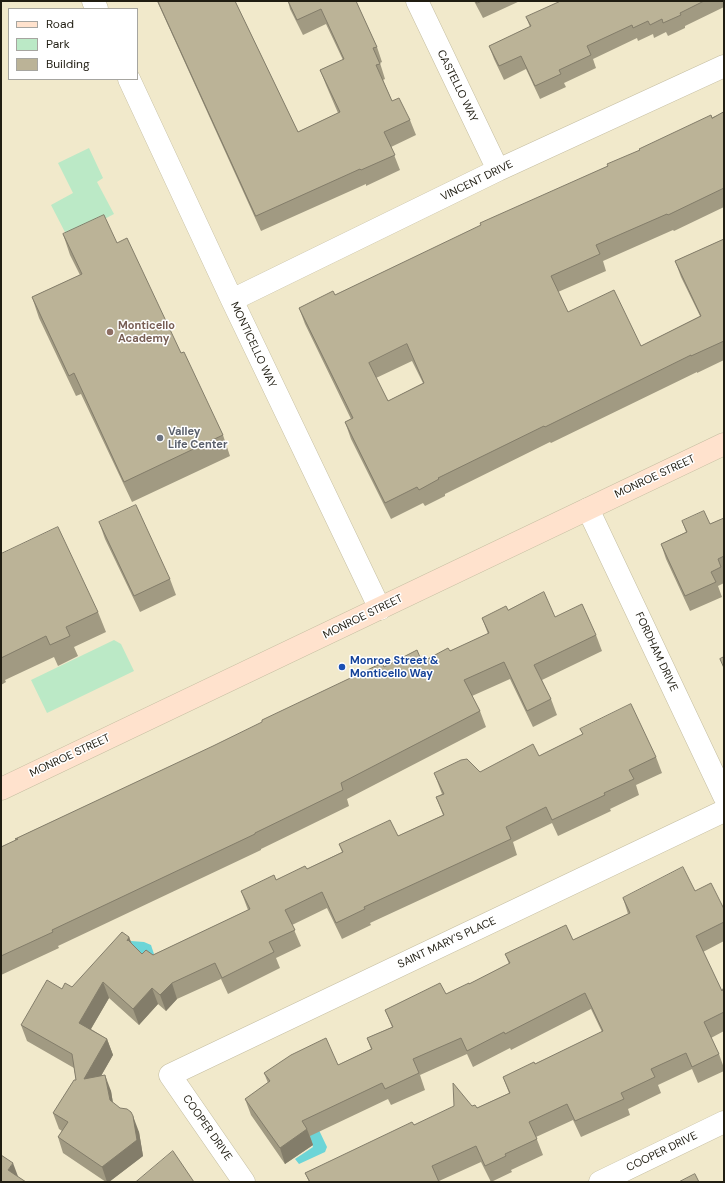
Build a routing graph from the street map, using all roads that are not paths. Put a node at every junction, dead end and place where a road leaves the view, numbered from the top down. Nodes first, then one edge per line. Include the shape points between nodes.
1 (417, 1) edge
2 (724, 66) edge
3 (129, 80) edge
4 (498, 170) junction
5 (232, 300) junction
6 (724, 444) edge
7 (588, 509) junction
8 (380, 609) junction
9 (1, 789) edge
10 (724, 796) edge
11 (724, 811) edge
12 (170, 1075) joint
13 (724, 1122) edge
14 (244, 1182) edge
15 (600, 1182) edge

1 - 4 street, CASTELLO WAY
2 - 4 street, VINCENT DRIVE
3 - 5 street, MONTICELLO WAY
4 - 5 street, VINCENT DRIVE
5 - 8 street, MONTICELLO WAY
6 - 7 main road, MONROE STREET
7 - 8 main road, MONROE STREET
7 - 10 street, FORDHAM DRIVE
8 - 9 main road, MONROE STREET
11 - 12 street, SAINT MARY'S PLACE
12 - 14 street, COOPER DRIVE
13 - 15 street, COOPER DRIVE

